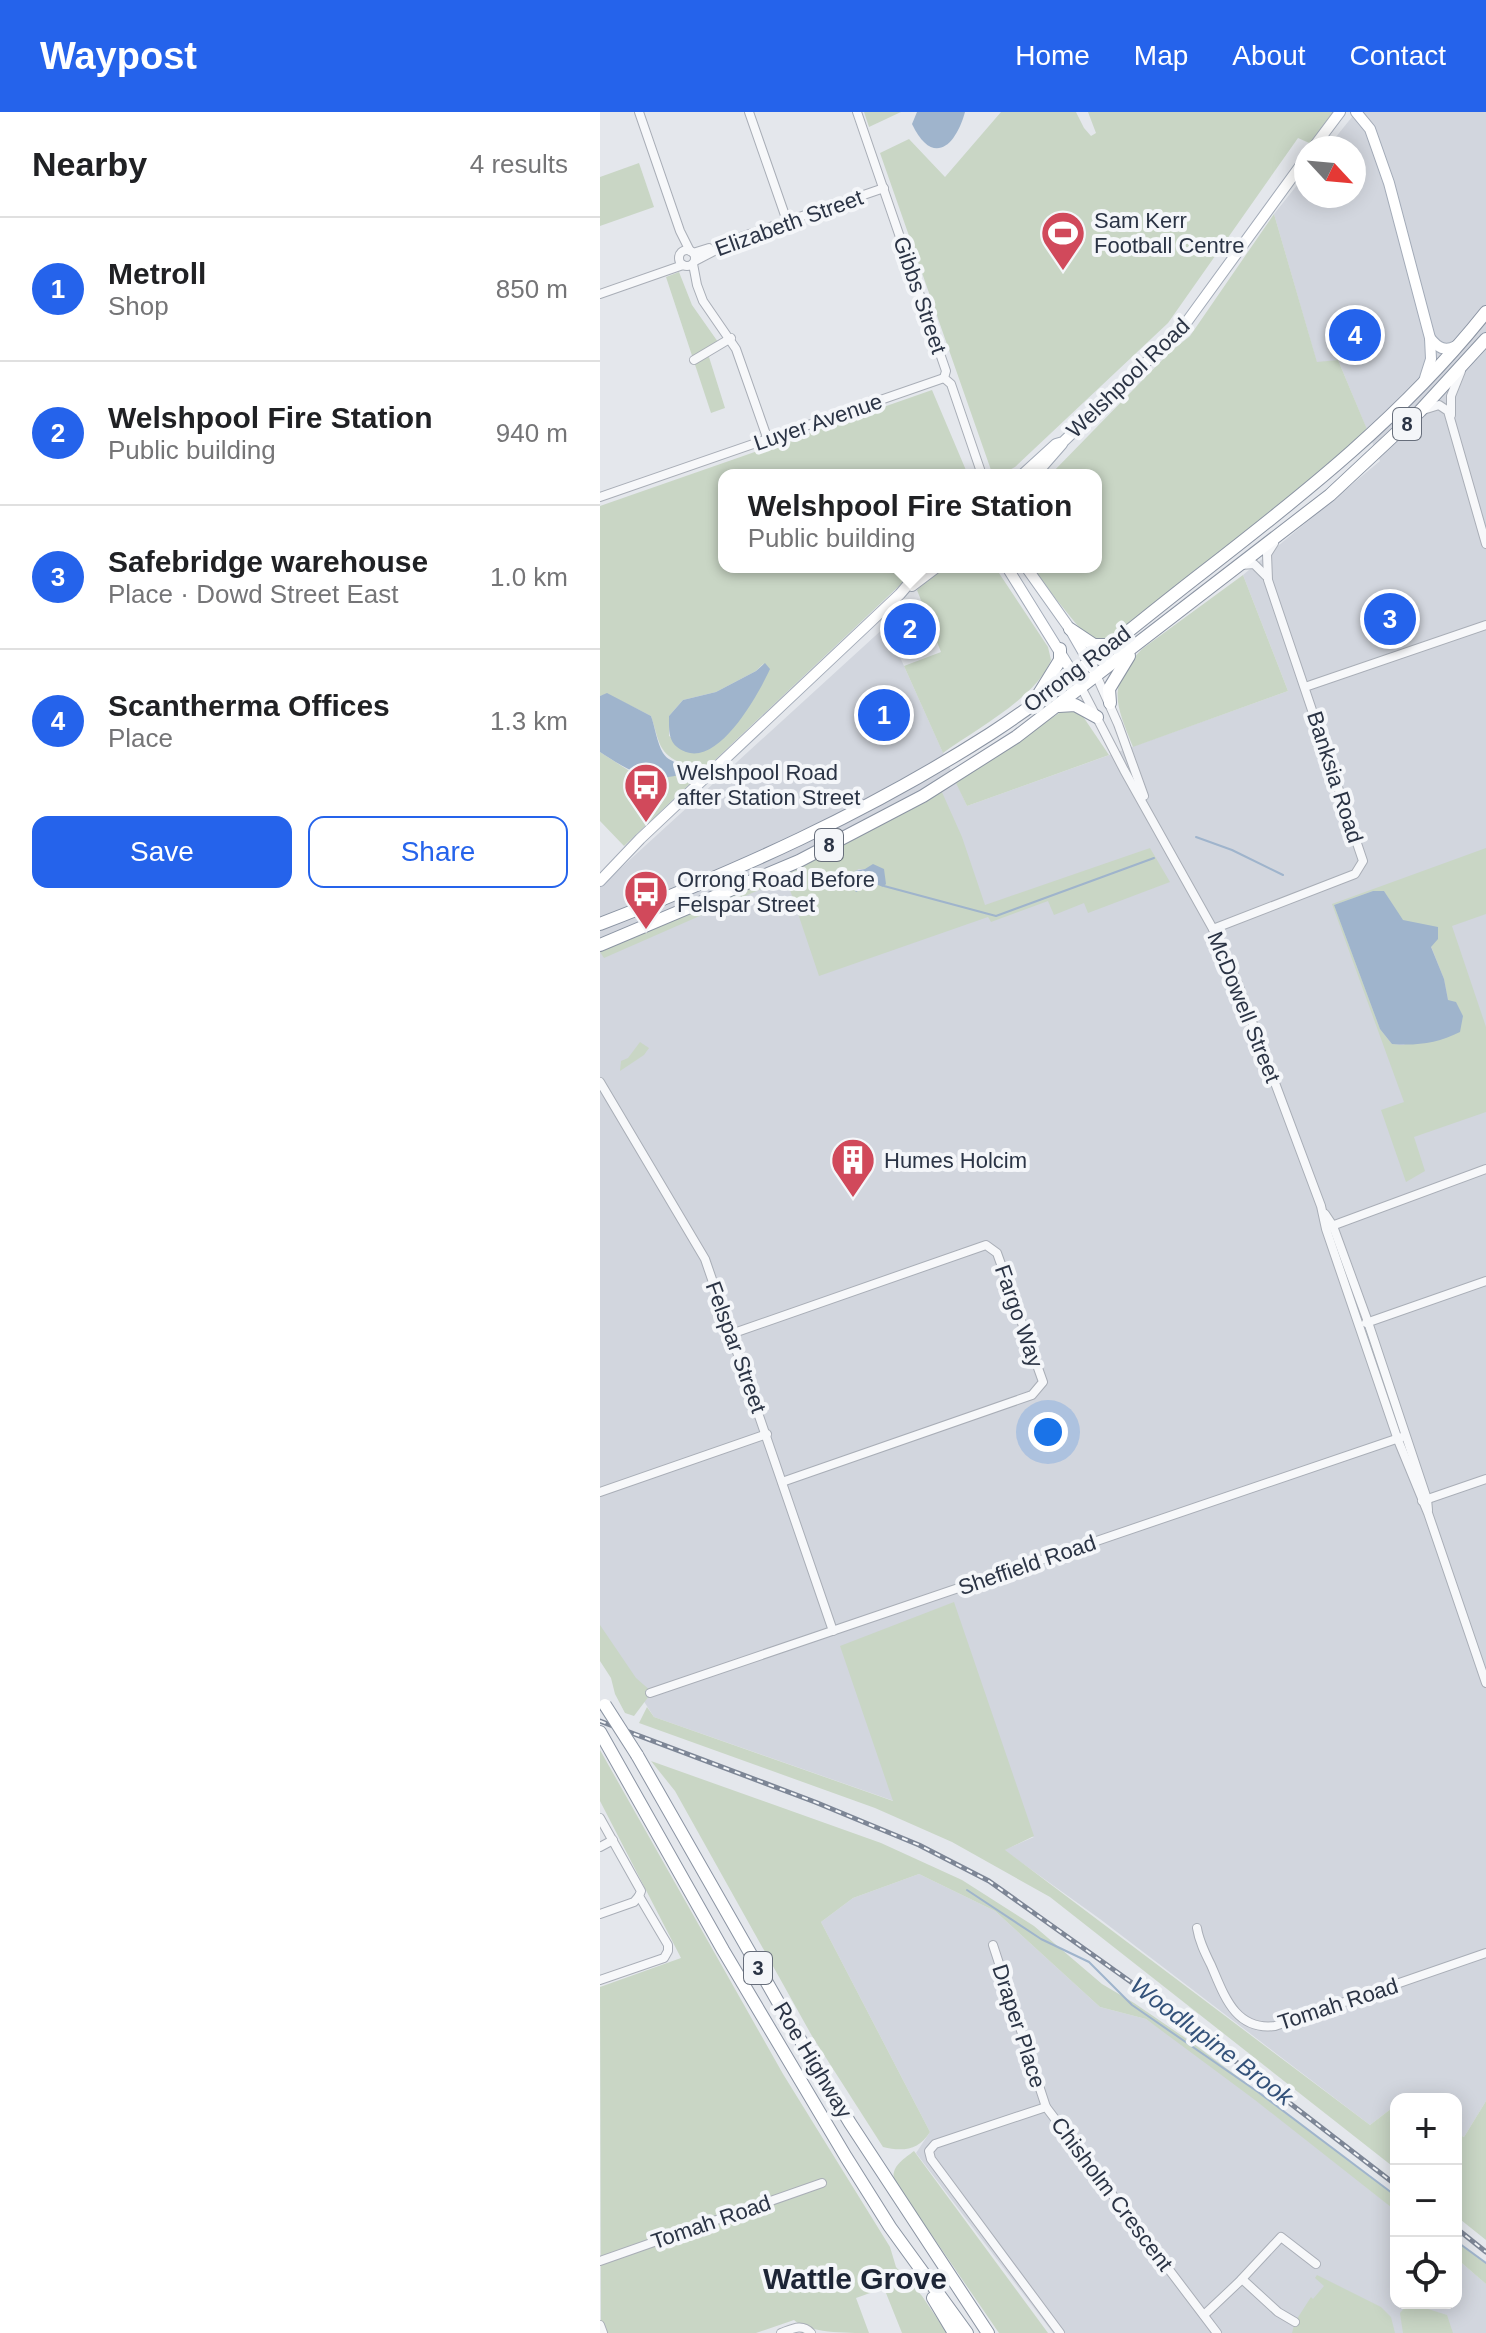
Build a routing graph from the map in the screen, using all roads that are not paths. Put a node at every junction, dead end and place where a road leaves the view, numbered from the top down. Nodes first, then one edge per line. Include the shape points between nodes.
1 (639, 112) edge
2 (749, 112) edge
3 (857, 112) edge
4 (1340, 112) edge
5 (1356, 112) edge
6 (1322, 136) edge
7 (1294, 174) edge
8 (883, 185) junction
9 (786, 219) junction
10 (688, 259) junction
11 (600, 294) edge
12 (1486, 312) edge
13 (731, 338) junction
14 (1430, 338) junction
15 (1486, 339) edge
16 (1456, 346) junction
17 (694, 360) dead end
18 (1465, 363) junction
19 (944, 378) junction
20 (1423, 382) junction
21 (1420, 411) junction
22 (1452, 420) junction
23 (768, 440) junction
24 (1063, 442) junction
25 (979, 469) edge
26 (1029, 469) edge
27 (1041, 469) edge
28 (600, 497) edge
29 (1283, 534) junction
30 (1486, 544) edge
31 (1241, 565) junction
32 (918, 573) edge
33 (929, 573) edge
34 (1011, 573) edge
35 (1030, 573) edge
36 (1268, 580) junction
37 (900, 594) junction
38 (1486, 625) edge
39 (1070, 629) junction
40 (1109, 645) junction
41 (1135, 647) junction
42 (1060, 649) junction
43 (1089, 661) junction
44 (1074, 673) junction
45 (1097, 677) junction
46 (1305, 687) junction
47 (1082, 689) junction
48 (1033, 703) junction
49 (1110, 703) junction
50 (1059, 706) junction
51 (1097, 717) junction
52 (1151, 816) junction
53 (603, 873) edge
54 (600, 924) edge
55 (1213, 929) junction
56 (600, 945) edge
57 (600, 1082) edge
58 (1486, 1169) edge
59 (1329, 1227) junction
60 (1486, 1281) edge
61 (1364, 1324) junction
62 (731, 1334) junction
63 (767, 1434) junction
64 (1401, 1437) junction
65 (1486, 1479) edge
66 (782, 1482) junction
67 (600, 1492) edge
68 (1424, 1501) junction
69 (833, 1631) junction
70 (1486, 1683) edge
71 (650, 1693) dead end
72 (603, 1701) edge
73 (600, 1732) edge
74 (600, 1818) edge
75 (613, 1840) junction
76 (600, 1847) edge
77 (639, 1896) junction
78 (600, 1914) edge
79 (1197, 1928) dead end
80 (993, 1945) dead end
81 (1486, 1953) edge
82 (600, 1980) edge
83 (1046, 2107) junction
84 (822, 2183) dead end
85 (890, 2227) junction
86 (600, 2261) edge
87 (1316, 2264) dead end
88 (1242, 2279) junction
89 (1204, 2315) junction
90 (1295, 2322) dead end
91 (600, 2325) edge
92 (809, 2331) edge
93 (603, 2333) edge
94 (781, 2333) edge
95 (954, 2333) edge
96 (967, 2333) edge
97 (988, 2333) edge
98 (1060, 2333) edge
99 (1217, 2333) edge

1 - 10 street
2 - 9 street
3 - 8 street, Gibbs Street
4 - 6 main road
5 - 14 main road via 1370,129 1389,183
7 - 24 main road, Welshpool Road via 1183,327
8 - 9 street, Elizabeth Street
8 - 19 street, Gibbs Street via 946,371
9 - 10 street, Elizabeth Street
10 - 11 street, Elizabeth Street
10 - 13 street via 708,310
12 - 16 highway, Orrong Road / 8
13 - 17 street
13 - 23 street
14 - 16 main road via 1441,349
14 - 20 main road via 1431,359
15 - 18 highway, Orrong Road / 8
16 - 20 highway, Orrong Road / 8
18 - 21 highway, Orrong Road / 8
18 - 22 street via 1451,396
19 - 23 street, Luyer Avenue
19 - 25 street, Gibbs Street via 951,384
20 - 40 highway, Orrong Road / 8 via 1306,492
21 - 22 street via 1442,405
21 - 29 highway, Orrong Road / 8
22 - 30 street
23 - 28 street, Luyer Avenue
24 - 26 main road, Welshpool Road
24 - 27 main road, Welshpool Road
29 - 31 highway, Orrong Road / 8
29 - 36 street via 1267,554
31 - 36 street via 1254,564
31 - 41 highway, Orrong Road / 8
32 - 37 main road
33 - 37 main road
34 - 42 main road, McDowell Street
35 - 39 main road, McDowell Street
36 - 46 street, Banksia Road
37 - 53 main road
38 - 46 street
39 - 40 highway via 1094,645
39 - 43 main road, McDowell Street
40 - 43 highway, Orrong Road / 8
41 - 45 highway, Orrong Road / 8
41 - 49 highway via 1109,689
42 - 44 main road, McDowell Street
42 - 48 highway via 1056,669
43 - 44 highway, Orrong Road / 8
43 - 45 main road, McDowell Street
44 - 47 main road, McDowell Street
44 - 48 highway, Orrong Road / 8
45 - 47 highway, Orrong Road / 8
45 - 49 street, McDowell Street
46 - 55 street, Banksia Road via 1363,861 1355,874
47 - 50 highway, Orrong Road / 8
47 - 51 street, McDowell Street
48 - 54 highway, Orrong Road / 8 via 925,775 832,825
49 - 52 street, McDowell Street
50 - 51 highway via 1075,705
50 - 56 highway, Orrong Road / 8 via 944,783 799,861
51 - 52 street, McDowell Street
52 - 55 street, McDowell Street
55 - 59 street, McDowell Street
57 - 62 street, Felspar Street via 705,1259
58 - 59 street
59 - 61 street, McDowell Street
60 - 61 street
61 - 64 street, McDowell Street
62 - 63 street, Felspar Street
62 - 66 street, Fargo Way via 986,1245 997,1253 1043,1382 1032,1395
63 - 66 street, Felspar Street
63 - 67 street
64 - 68 street, McDowell Street
64 - 69 street, Sheffield Road
65 - 68 street
66 - 69 street, Felspar Street
68 - 70 street, McDowell Street
69 - 71 street, Sheffield Road
72 - 97 highway, Roe Highway / 3, bridge via 850,2123
73 - 85 highway, Roe Highway / 3
74 - 75 street
75 - 76 street
75 - 77 street
77 - 78 street
77 - 82 street via 668,1951 664,1958
79 - 81 street, Tomah Road via 1226,2002 1263,2028
80 - 83 street, Draper Place
83 - 89 street, Chisholm Crescent
83 - 98 street, Chisholm Crescent via 935,2144 929,2151
84 - 86 street, Tomah Road
85 - 95 highway
85 - 96 highway, Roe Highway / 3
87 - 88 street via 1281,2237
88 - 89 street
88 - 90 street
89 - 99 street, Chisholm Crescent
91 - 93 street
92 - 94 street via 799,2327

